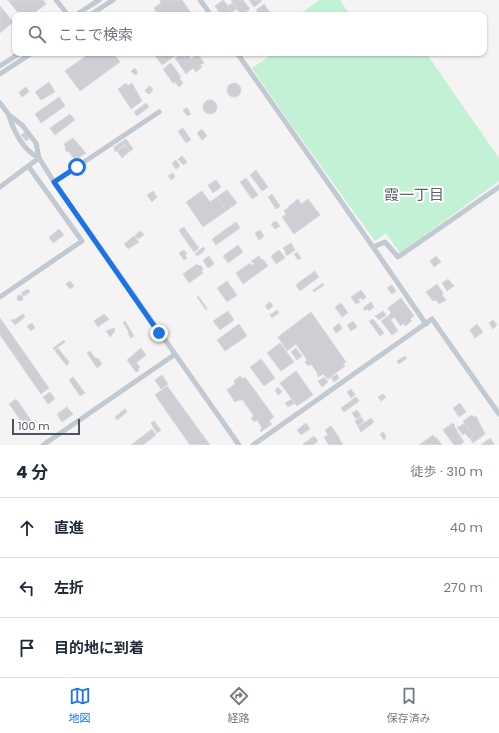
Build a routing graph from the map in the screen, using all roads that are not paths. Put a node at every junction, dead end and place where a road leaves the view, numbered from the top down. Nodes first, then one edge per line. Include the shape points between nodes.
1 (56, 0) edge
2 (99, 0) edge
3 (112, 0) edge
4 (200, 0) edge
5 (66, 12) edge
6 (81, 12) edge
7 (94, 12) edge
8 (209, 12) edge
9 (15, 56) edge
10 (27, 56) edge
11 (239, 56) edge
12 (0, 66) edge
13 (0, 74) edge
14 (0, 103) edge
15 (159, 112) dead end
16 (9, 115) junction
17 (39, 158) junction
18 (29, 167) junction
19 (54, 182) junction
20 (0, 187) edge
21 (499, 187) edge
22 (373, 246) junction
23 (0, 297) edge
24 (426, 324) junction
25 (174, 355) junction
26 (499, 414) edge
27 (43, 445) edge
28 (237, 445) edge
29 (253, 445) edge

1 - 5 street
2 - 6 street
3 - 7 street
4 - 8 street
9 - 12 street
10 - 13 street
11 - 22 street
14 - 16 street
15 - 19 street
16 - 17 street via 13,129 31,154
16 - 17 street via 22,125 36,143
17 - 18 street
17 - 19 street
18 - 20 street
18 - 23 street via 82,241
19 - 25 street
21 - 22 street via 398,257 384,242
22 - 24 street
24 - 26 street via 432,319
24 - 29 street
25 - 27 street
25 - 28 street

